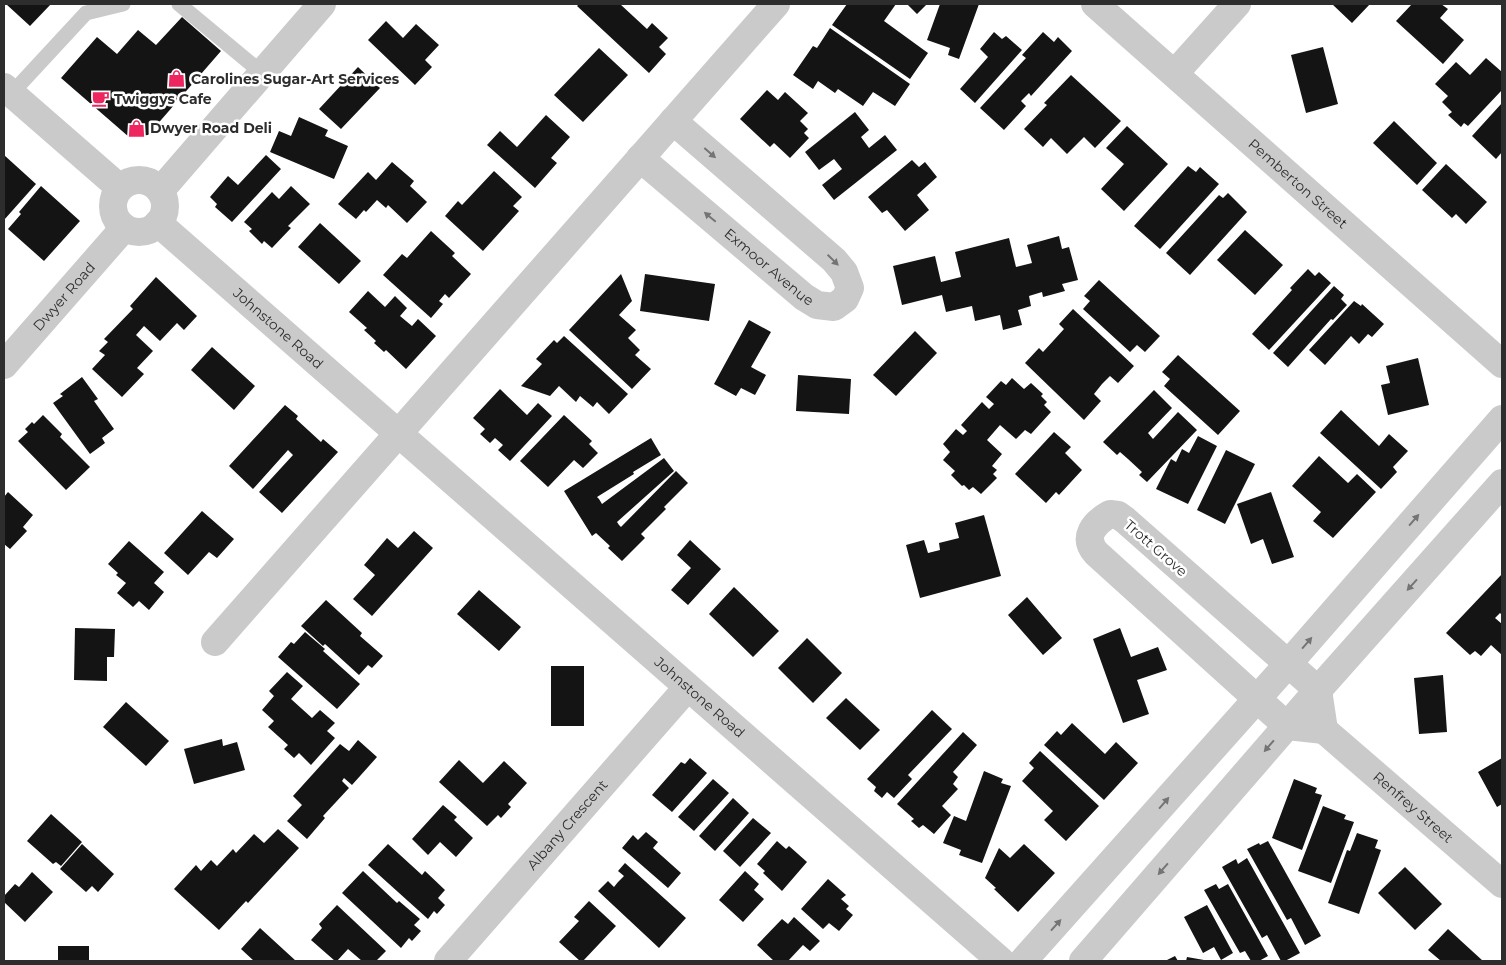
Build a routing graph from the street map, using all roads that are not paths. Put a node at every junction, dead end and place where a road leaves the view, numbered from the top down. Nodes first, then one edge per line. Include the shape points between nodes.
1 (123, 4) edge
2 (180, 4) edge
3 (322, 4) edge
4 (776, 4) edge
5 (1095, 4) edge
6 (1237, 4) edge
7 (262, 73) junction
8 (1175, 73) junction
9 (7, 91) edge
10 (674, 121) junction
11 (640, 158) junction
12 (120, 188) junction
13 (160, 191) junction
14 (158, 223) junction
15 (124, 228) junction
16 (1502, 364) edge
17 (4, 365) edge
18 (1502, 420) edge
19 (399, 433) junction
20 (1502, 484) edge
21 (215, 642) dead end
22 (1288, 664) junction
23 (687, 688) junction
24 (1318, 690) junction
25 (1256, 699) junction
26 (1287, 726) junction
27 (1324, 730) junction
28 (1502, 884) edge
29 (448, 961) edge
30 (1001, 961) edge
31 (1023, 961) edge
32 (1083, 961) edge

1 - 9 lane via 86,13
2 - 7 lane
3 - 7 street
4 - 10 street
5 - 8 street, Pemberton Street
6 - 8 street
7 - 13 street
8 - 16 street, Pemberton Street
9 - 12 street
10 - 11 street
10 -> 11 street, Exmoor Avenue via 834,260 844,272 850,288 845,299 834,307 817,305
11 - 19 street
12 - 13 street via 127,182 145,180
12 - 15 street via 112,204 118,222
13 - 14 street via 165,208
14 - 15 street via 142,232
14 - 19 street, Johnstone Road
15 - 17 street, Dwyer Road
22 -> 18 street
19 - 21 street
19 - 23 street, Johnstone Road
20 -> 24 street
22 - 24 street, Trott Grove
22 - 25 street
22 - 25 street, Trott Grove via 1118,515 1110,514 1103,518 1091,531 1090,546 1096,553
23 - 29 street, Albany Crescent
23 - 30 street, Johnstone Road
24 - 26 street
24 - 27 street
25 - 26 street, Trott Grove
31 -> 25 street
26 - 27 street
26 -> 32 street
27 - 28 street, Renfrey Street

